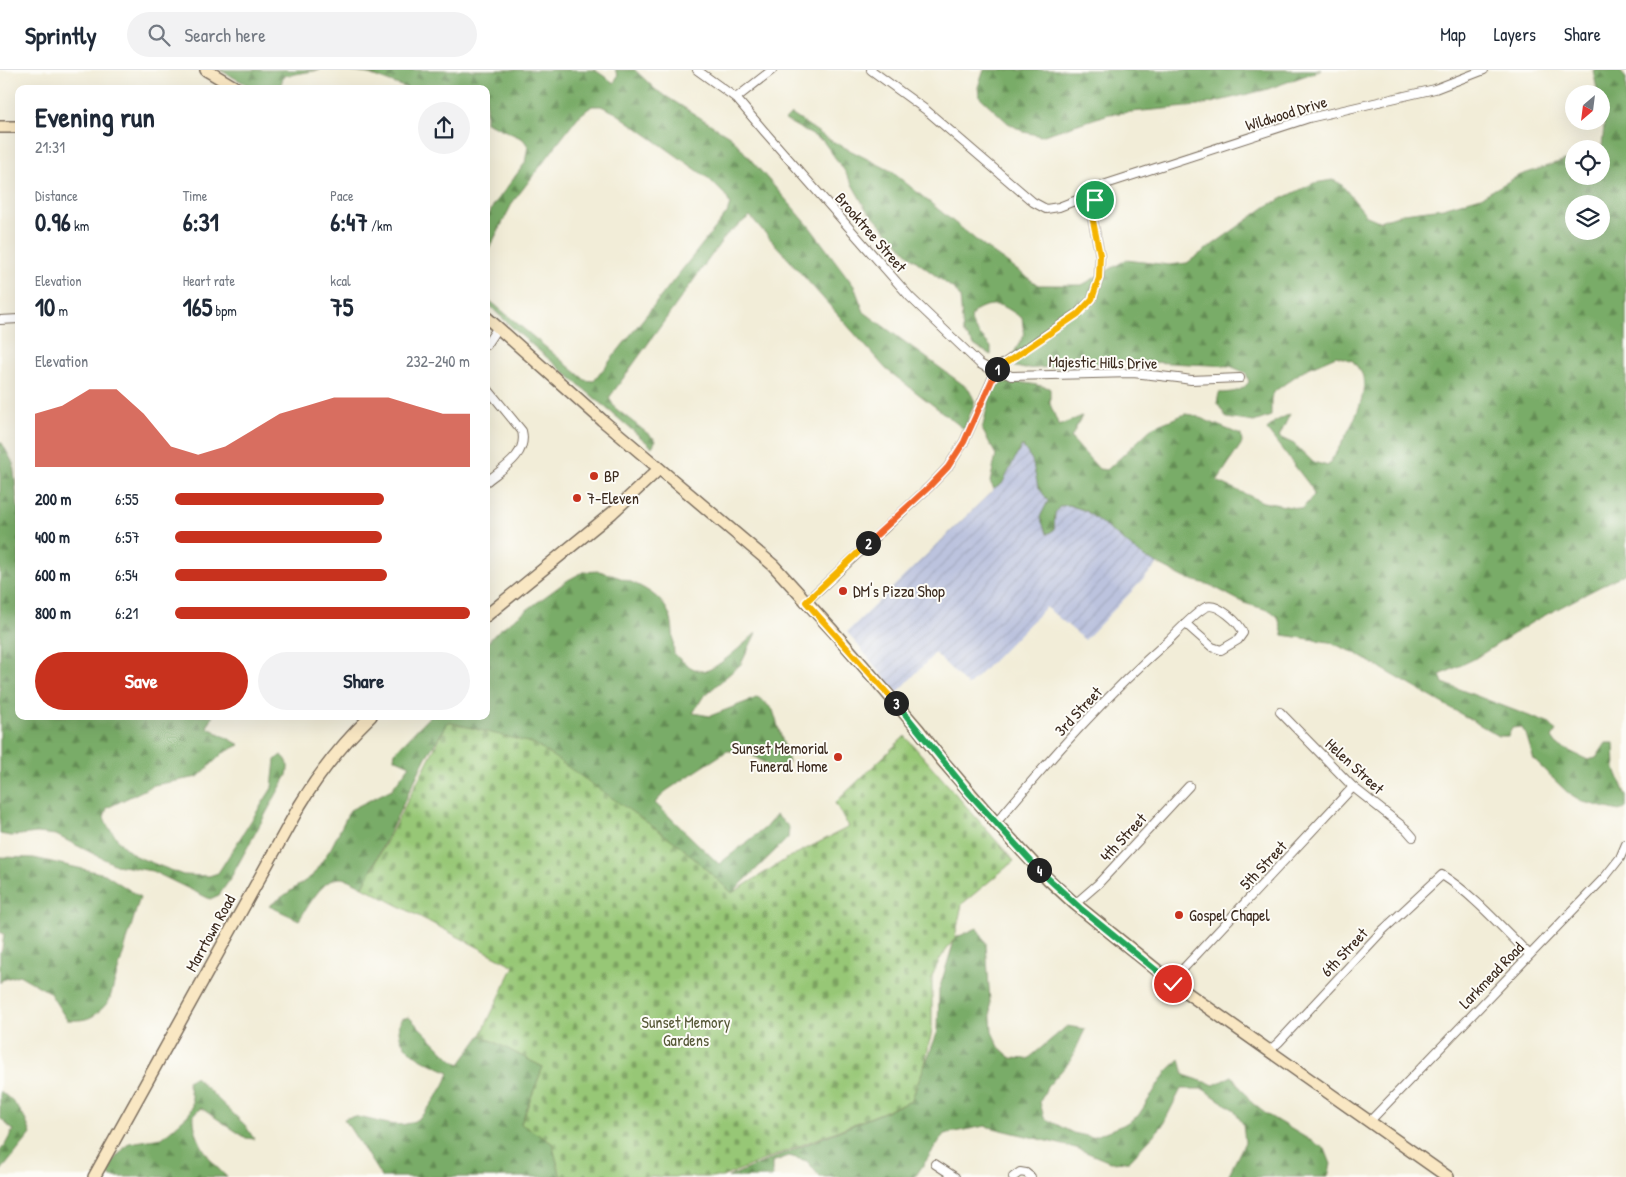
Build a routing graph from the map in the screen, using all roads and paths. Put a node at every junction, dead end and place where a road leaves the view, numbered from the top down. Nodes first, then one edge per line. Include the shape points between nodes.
1 (206, 70) edge
2 (697, 70) edge
3 (772, 70) edge
4 (871, 70) edge
5 (1484, 70) edge
6 (231, 85) edge
7 (736, 98) junction
8 (0, 127) edge
9 (15, 127) edge
10 (1100, 191) junction
11 (15, 319) edge
12 (0, 320) edge
13 (490, 320) edge
14 (498, 327) junction
15 (490, 339) edge
16 (996, 370) junction
17 (1240, 378) dead end
18 (490, 392) edge
19 (659, 468) junction
20 (490, 479) edge
21 (806, 602) junction
22 (490, 613) edge
23 (1186, 624) junction
24 (1280, 712) dead end
25 (367, 720) edge
26 (1189, 786) dead end
27 (1353, 787) junction
28 (996, 823) junction
29 (1413, 837) dead end
30 (1626, 844) edge
31 (1075, 904) junction
32 (1529, 954) junction
33 (1173, 984) junction
34 (1269, 1051) junction
35 (1370, 1121) junction
36 (934, 1164) dead end
37 (94, 1177) edge
38 (955, 1177) edge
39 (1013, 1177) edge
40 (1031, 1177) edge
41 (1448, 1177) edge

1 - 6 main road
2 - 7 street
3 - 7 street
4 - 10 street, Wildwood Drive via 926,110 1033,202 1046,209
5 - 10 street, Wildwood Drive via 1436,89 1309,118 1103,185
7 - 16 street, Brooktree Street via 910,298 980,364
8 - 9 main road
10 - 16 street via 1092,216 1100,255 1099,278 1092,299 1078,314
11 - 12 street
13 - 14 main road
14 - 15 street
14 - 19 main road
16 - 17 street, Majestic Hills Drive via 1011,376 1133,373 1191,380
16 - 21 street via 964,442 948,467
18 - 20 street via 522,431 524,438 516,456
19 - 21 main road via 772,565
19 - 22 main road via 612,513
21 - 28 main road
23 - 23 street, 3rd Street via 1205,607 1212,605 1242,628 1243,633 1221,650 1212,647
23 - 28 street, 3rd Street via 1105,701
24 - 27 street, Helen Street
25 - 37 main road, Marrtown Road via 328,763 300,806
26 - 31 street, 4th Street via 1098,884
27 - 29 street, Helen Street
27 - 33 street, 5th Street via 1183,969
28 - 31 main road
30 - 32 street, Larkmead Road via 1605,877
31 - 33 main road
32 - 34 street, 6th Street via 1471,896 1442,875 1383,930
32 - 35 street, Larkmead Road
33 - 34 main road
34 - 35 main road
35 - 41 main road
36 - 38 street
39 - 40 street via 1020,1172

